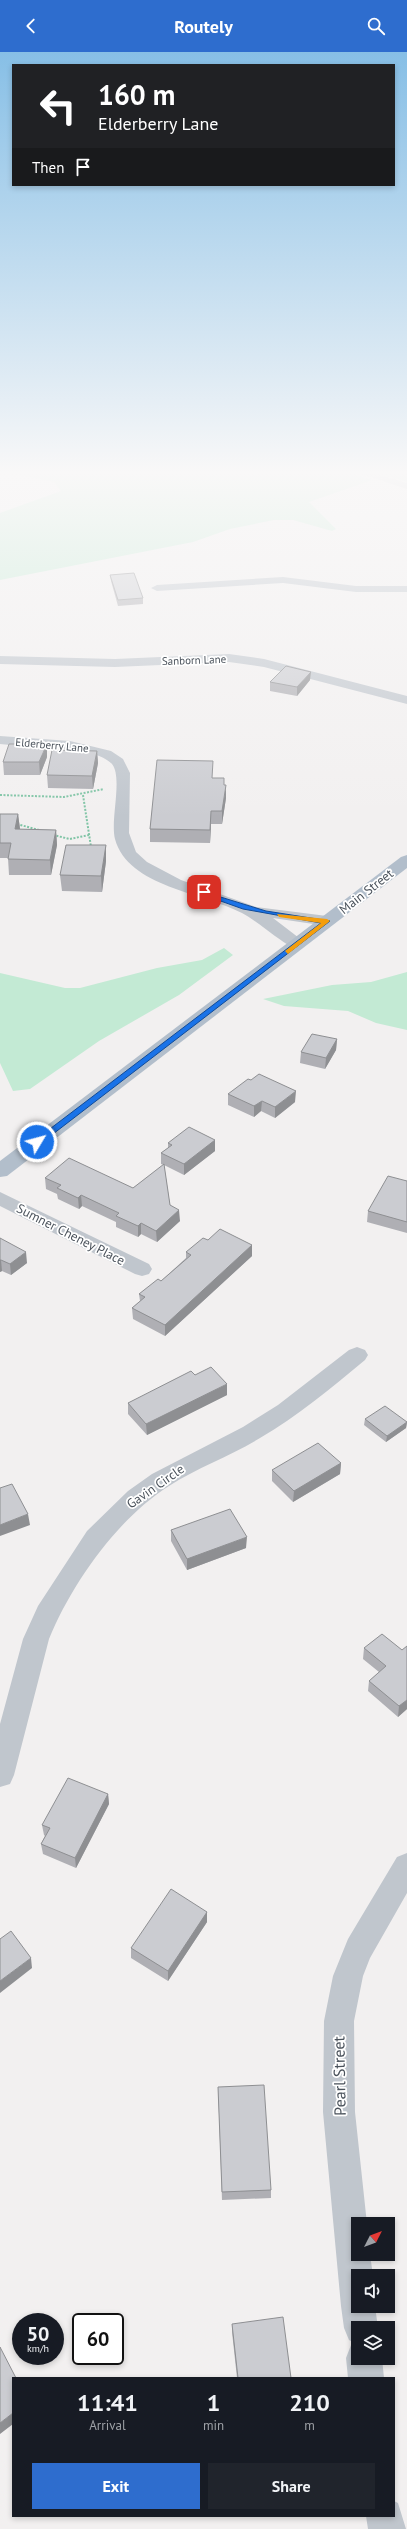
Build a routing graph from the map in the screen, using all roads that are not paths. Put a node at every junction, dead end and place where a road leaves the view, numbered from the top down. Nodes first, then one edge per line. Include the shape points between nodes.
1 (179, 587) edge
2 (336, 587) edge
3 (157, 588) dead end
4 (407, 589) edge
5 (0, 660) edge
6 (407, 700) edge
7 (0, 740) edge
8 (407, 860) edge
9 (243, 907) junction
10 (327, 921) junction
11 (298, 944) junction
12 (0, 1171) edge
13 (0, 1198) edge
14 (142, 1269) dead end
15 (357, 1355) dead end
16 (0, 1775) edge
17 (407, 1866) edge
18 (355, 2269) edge
19 (365, 2365) edge
20 (366, 2377) edge
21 (385, 2517) edge
22 (387, 2529) edge

1 - 3 street
2 - 4 street
5 - 6 street, Sanborn Lane via 115,663 229,658 264,663
7 - 9 street, Elderberry Lane via 100,751 120,764 123,769 121,830 126,847 134,858 164,877
8 - 10 main road, Main Street
9 - 10 street, Elderberry Lane via 287,917
9 - 11 street, Elderberry Lane via 275,926
10 - 11 main road, Main Street
11 - 12 main road, Main Street
13 - 14 street, Sumner Cheney Place
15 - 16 street, Gavin Circle via 286,1411 251,1433 160,1480 136,1497 96,1538 51,1606 36,1640
17 - 18 street, Pearl Street via 358,1949 346,1984 339,2021 339,2112
19 - 20 street
21 - 22 street

